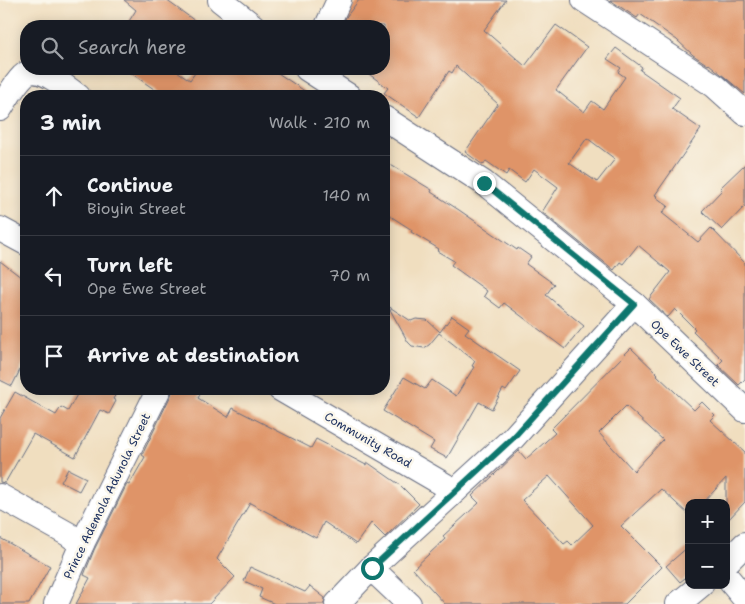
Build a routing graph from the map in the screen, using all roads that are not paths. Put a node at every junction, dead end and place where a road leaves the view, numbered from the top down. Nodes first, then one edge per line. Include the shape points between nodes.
1 (220, 0) edge
2 (339, 0) edge
3 (584, 0) edge
4 (245, 20) edge
5 (330, 20) edge
6 (23, 75) edge
7 (46, 75) edge
8 (317, 75) edge
9 (69, 90) edge
10 (340, 90) edge
11 (0, 109) edge
12 (745, 113) edge
13 (390, 122) edge
14 (0, 228) edge
15 (20, 240) edge
16 (634, 304) junction
17 (156, 395) edge
18 (290, 395) edge
19 (745, 410) edge
20 (456, 491) junction
21 (0, 496) edge
22 (82, 544) junction
23 (745, 544) edge
24 (730, 559) edge
25 (372, 568) junction
26 (730, 581) edge
27 (696, 589) edge
28 (745, 599) edge
29 (56, 604) edge
30 (337, 604) edge
31 (409, 604) edge
32 (678, 604) edge

1 - 4 street
2 - 5 street
3 - 12 street via 715,86
6 - 11 street
7 - 9 street
8 - 10 street
13 - 16 street, Ope Ewe Street via 484,183
14 - 15 street
16 - 19 street, Ope Ewe Street
16 - 20 street via 513,438
17 - 22 street, Prince Ademola Adunola Street
18 - 20 street, Community Road
20 - 25 street
21 - 22 street
22 - 29 street, Prince Ademola Adunola Street
23 - 24 street
25 - 30 street
25 - 31 street
26 - 28 street
27 - 32 street

